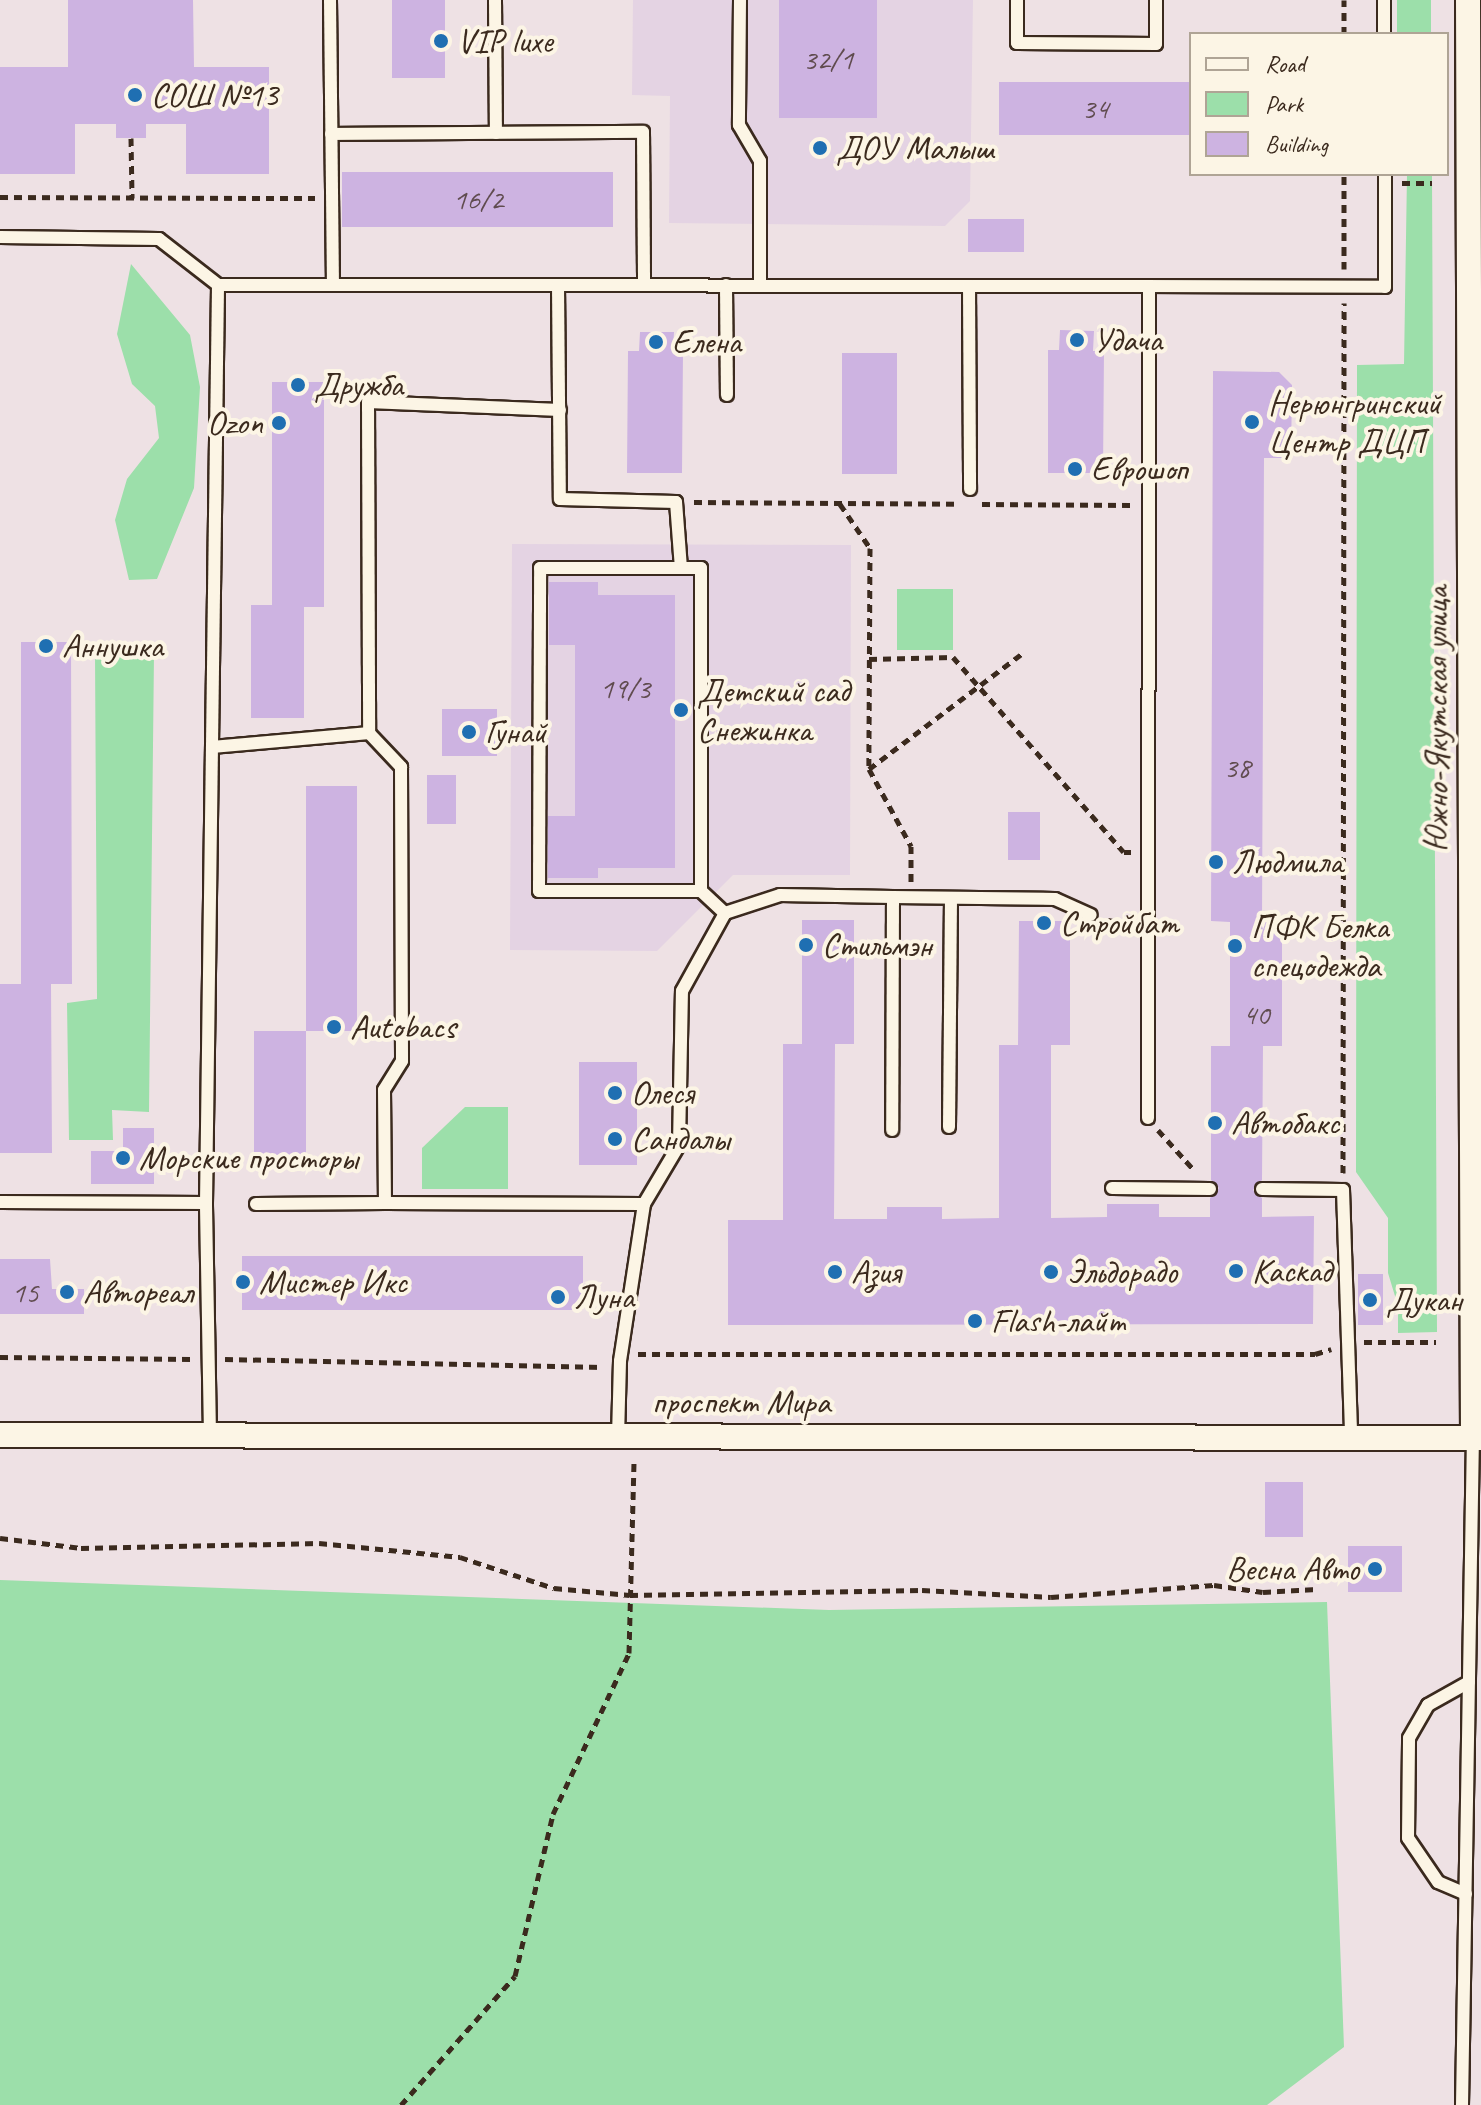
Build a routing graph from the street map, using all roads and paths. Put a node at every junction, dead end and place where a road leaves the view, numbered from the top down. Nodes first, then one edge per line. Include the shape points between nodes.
1 (330, 0) edge
2 (495, 0) edge
3 (740, 0) edge
4 (1017, 0) edge
5 (1156, 0) edge
6 (1344, 0) edge
7 (1384, 0) edge
8 (1468, 0) edge
9 (1344, 32) edge
10 (1384, 32) edge
11 (496, 133) junction
12 (331, 134) junction
13 (131, 138) dead end
14 (1475, 157) edge
15 (1344, 176) edge
16 (1385, 178) edge
17 (1432, 183) dead end
18 (0, 197) edge
19 (132, 198) junction
20 (332, 198) junction
21 (0, 237) edge
22 (218, 285) junction
23 (333, 285) junction
24 (558, 285) junction
25 (644, 285) junction
26 (726, 285) junction
27 (760, 285) junction
28 (969, 286) junction
29 (1149, 286) junction
30 (1344, 288) junction
31 (727, 395) dead end
32 (560, 410) junction
33 (970, 489) dead end
34 (676, 502) junction
35 (839, 503) junction
36 (1114, 505) dead end
37 (681, 568) junction
38 (1023, 653) dead end
39 (869, 659) junction
40 (979, 687) junction
41 (369, 733) junction
42 (212, 747) junction
43 (869, 769) junction
44 (1124, 852) dead end
45 (1476, 870) edge
46 (701, 891) junction
47 (893, 897) junction
48 (911, 897) junction
49 (951, 898) junction
50 (725, 913) junction
51 (1091, 915) dead end
52 (1148, 1118) joint
53 (949, 1127) dead end
54 (892, 1130) dead end
55 (1112, 1188) dead end
56 (1210, 1189) joint
57 (1262, 1189) dead end
58 (1343, 1190) junction
59 (0, 1202) edge
60 (206, 1203) junction
61 (385, 1203) junction
62 (256, 1204) dead end
63 (644, 1204) junction
64 (1348, 1342) junction
65 (1436, 1342) dead end
66 (0, 1357) edge
67 (209, 1359) junction
68 (620, 1361) junction
69 (0, 1435) edge
70 (210, 1435) junction
71 (626, 1436) junction
72 (1351, 1437) junction
73 (1477, 1438) edge
74 (0, 1538) edge
75 (1317, 1589) dead end
76 (630, 1595) junction
77 (1469, 1682) junction
78 (1466, 1894) junction
79 (401, 2105) edge
80 (1462, 2105) edge

1 - 12 lane
2 - 11 lane
3 - 27 lane via 739,125 760,161
4 - 5 lane via 1017,43 1156,44
6 - 9 path
7 - 10 lane
8 - 14 street, Южно-Якутская улица
11 - 12 lane
11 - 25 lane via 643,132
12 - 20 lane
13 - 19 path
14 - 45 street, Южно-Якутская улица
15 - 30 path
16 - 17 path
16 - 30 lane via 1385,287
18 - 19 path
19 - 20 path
20 - 23 lane
21 - 22 lane via 159,239
22 - 23 lane
22 - 42 lane
23 - 24 lane
24 - 25 lane
24 - 32 lane
25 - 26 lane
26 - 27 lane
26 - 31 lane
27 - 28 lane
28 - 29 lane
28 - 33 lane
29 - 30 lane
29 - 52 lane
30 - 58 path
32 - 34 lane via 560,499
32 - 41 lane via 368,402
34 - 35 path
34 - 37 lane
35 - 36 path
35 - 39 path via 870,548
37 - 46 lane via 701,568
37 - 46 lane via 540,568 539,891
38 - 40 path
39 - 40 path via 953,657
39 - 43 path
40 - 43 path
40 - 44 path
41 - 42 lane
41 - 61 lane via 401,767 402,1061 384,1090
42 - 60 lane
43 - 48 path via 911,846
45 - 73 street, Южно-Якутская улица
46 - 50 lane
47 - 48 lane
47 - 50 lane via 780,895
47 - 54 lane
48 - 49 lane
49 - 51 lane via 1055,899
49 - 53 lane
50 - 63 lane via 682,991 679,1145
52 - 56 path
55 - 56 lane
57 - 58 lane
58 - 64 lane
59 - 60 lane
60 - 67 lane
61 - 62 lane
61 - 63 lane
63 - 68 lane
64 - 65 path
64 - 68 path via 1315,1354 635,1354
64 - 72 lane
66 - 67 path
67 - 68 path via 608,1367
67 - 70 lane
68 - 71 lane
69 - 70 street, проспект Мира
70 - 71 street, проспект Мира
71 - 72 street, проспект Мира
71 - 76 path
72 - 73 street, проспект Мира
73 - 77 lane
74 - 76 path via 81,1548 335,1544 460,1557 554,1588
75 - 76 path via 1263,1592 1214,1585 1051,1597 922,1590
76 - 79 path via 629,1653 553,1814 515,1976
77 - 78 lane
77 - 78 lane via 1428,1705 1409,1738 1408,1838 1438,1882
78 - 80 lane

